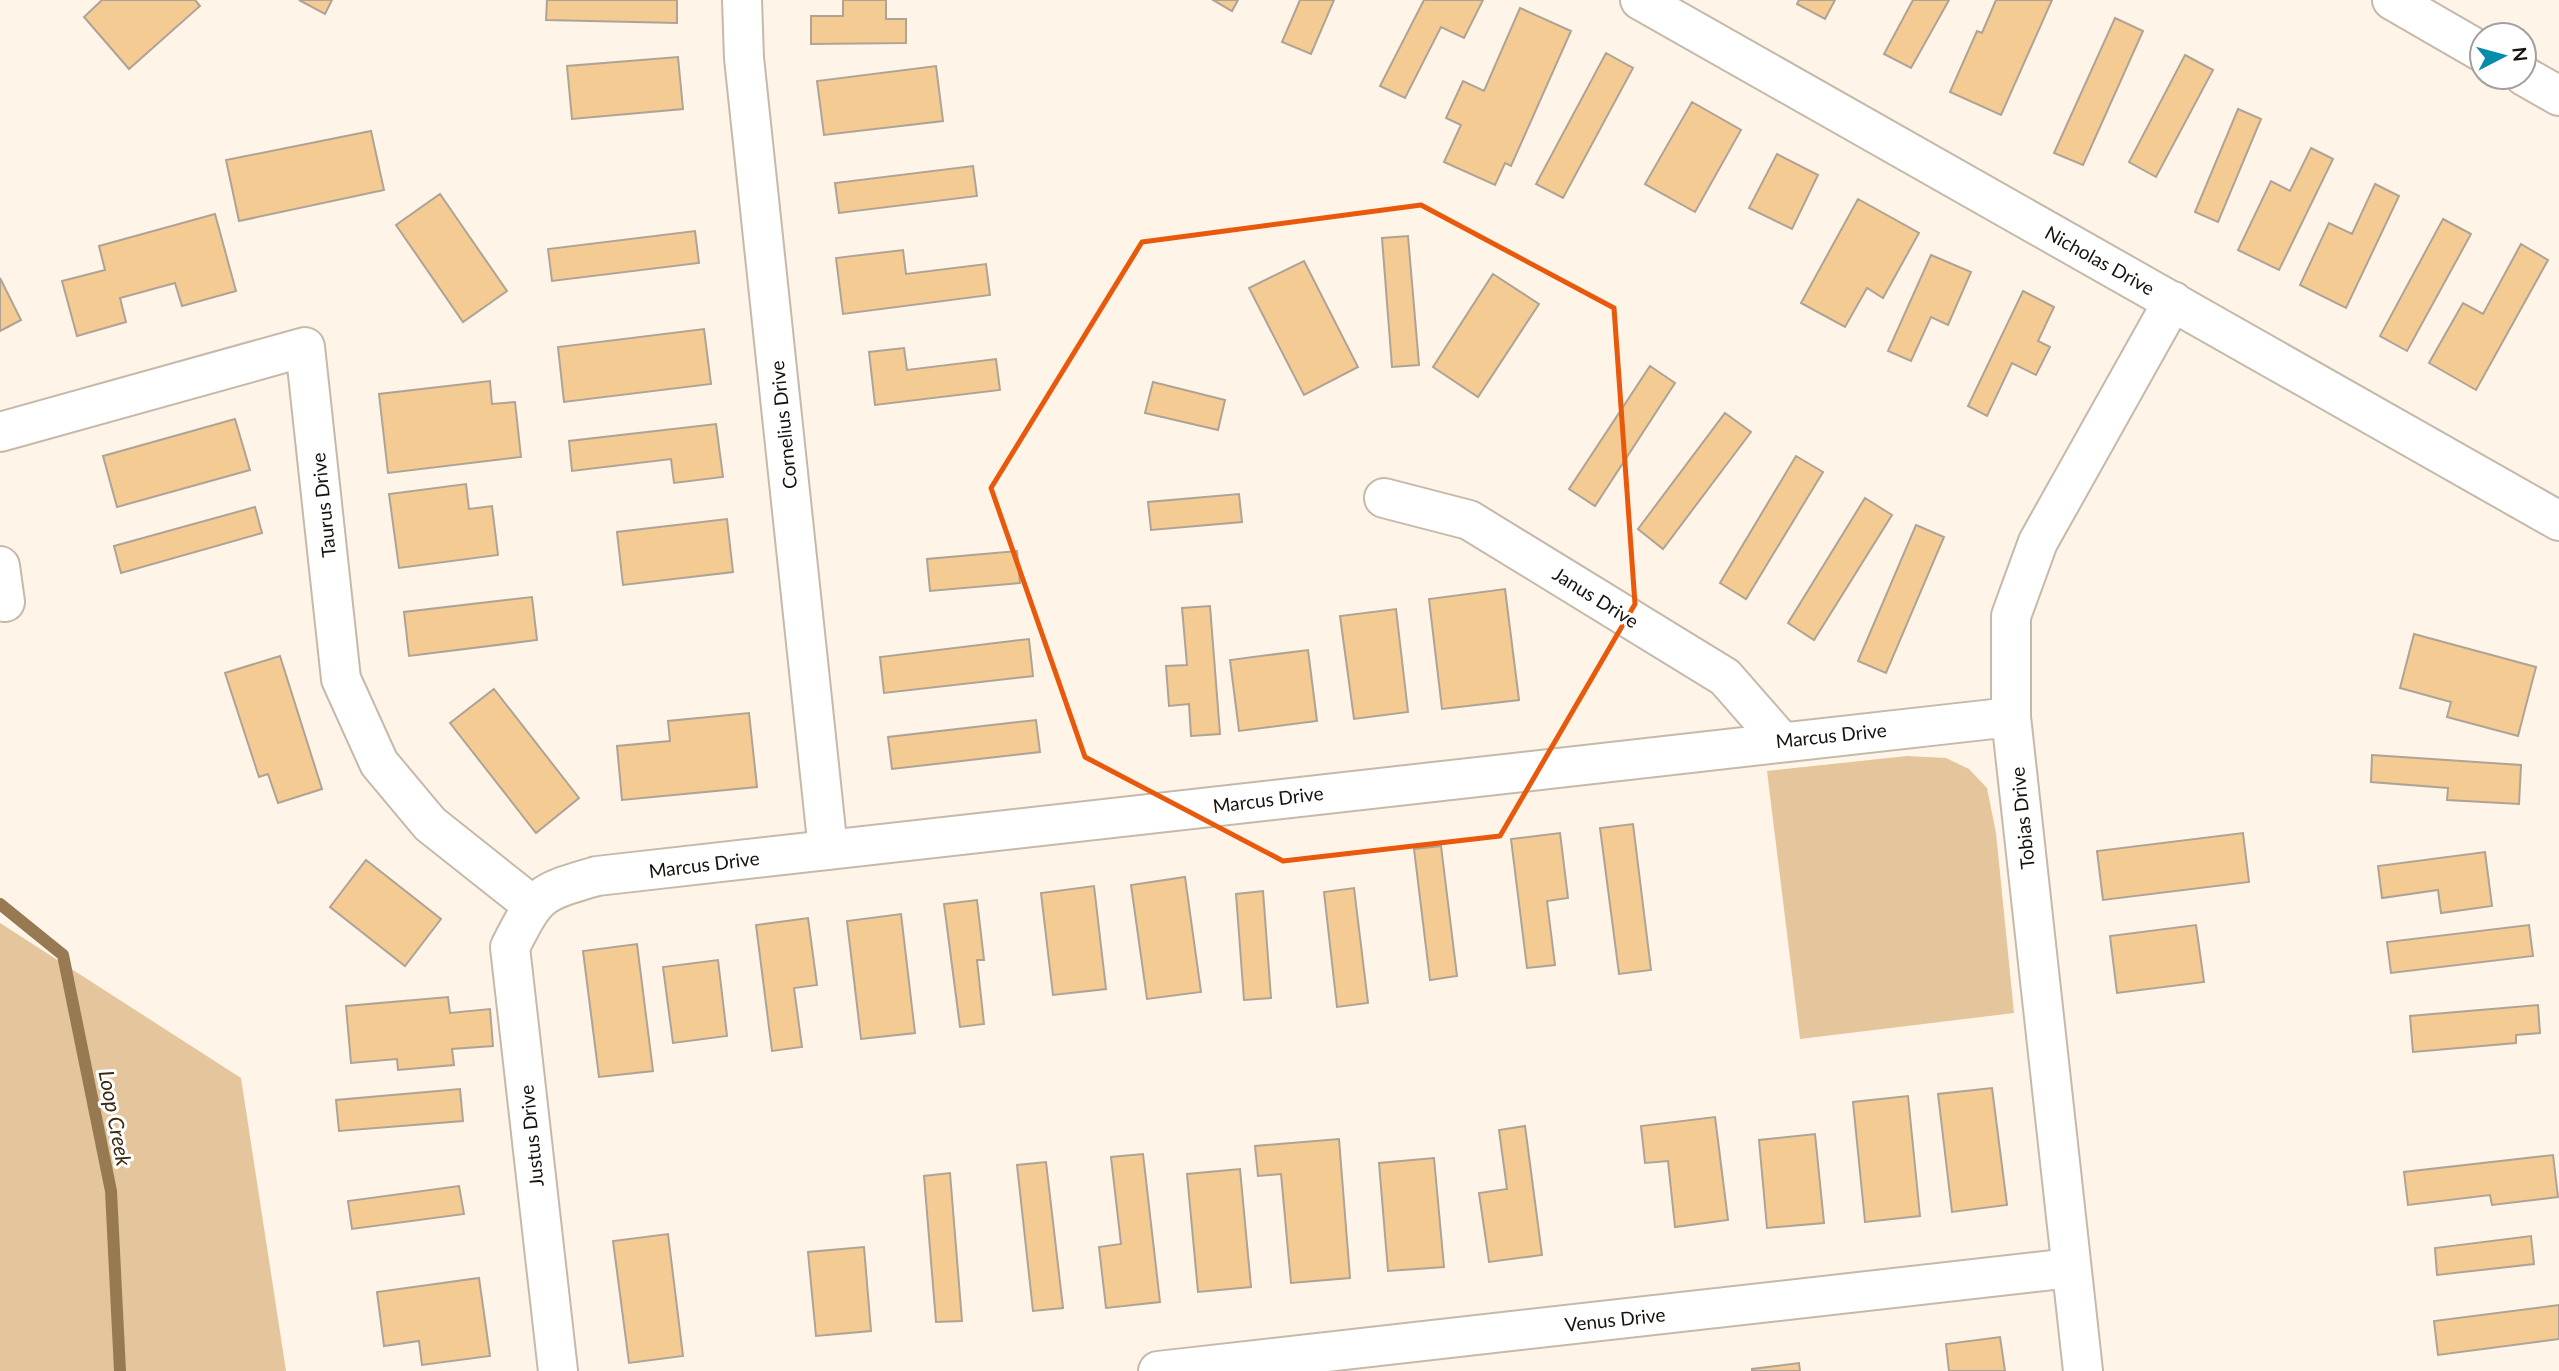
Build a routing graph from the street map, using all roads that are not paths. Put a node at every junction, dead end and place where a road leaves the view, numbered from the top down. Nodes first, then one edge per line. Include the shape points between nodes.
1 (742, 0) edge
2 (1640, 0) edge
3 (2392, 0) edge
4 (2468, 44) edge
5 (2538, 84) edge
6 (2559, 96) edge
7 (2173, 301) junction
8 (0, 432) edge
9 (1384, 498) dead end
10 (2559, 521) edge
11 (2011, 716) junction
12 (1781, 741) junction
13 (828, 850) junction
14 (532, 905) junction
15 (2071, 1268) junction
16 (558, 1371) edge
17 (1158, 1371) edge
18 (2083, 1371) edge

1 - 13 street, Cornelius Drive via 744,58
2 - 7 street, Nicholas Drive
3 - 4 street
5 - 6 street
7 - 10 street, Nicholas Drive
7 - 11 street, Tobias Drive via 2038,542 2011,616
8 - 14 street, Taurus Drive via 305,347 341,679 379,763 430,824
9 - 12 street, Janus Drive via 1469,520 1725,677
11 - 12 street, Marcus Drive
11 - 15 street, Tobias Drive
12 - 13 street, Marcus Drive
13 - 14 street, Marcus Drive via 597,876 551,890
14 - 16 street, Justus Drive via 510,947
15 - 17 street, Venus Drive
15 - 18 street, Tobias Drive

